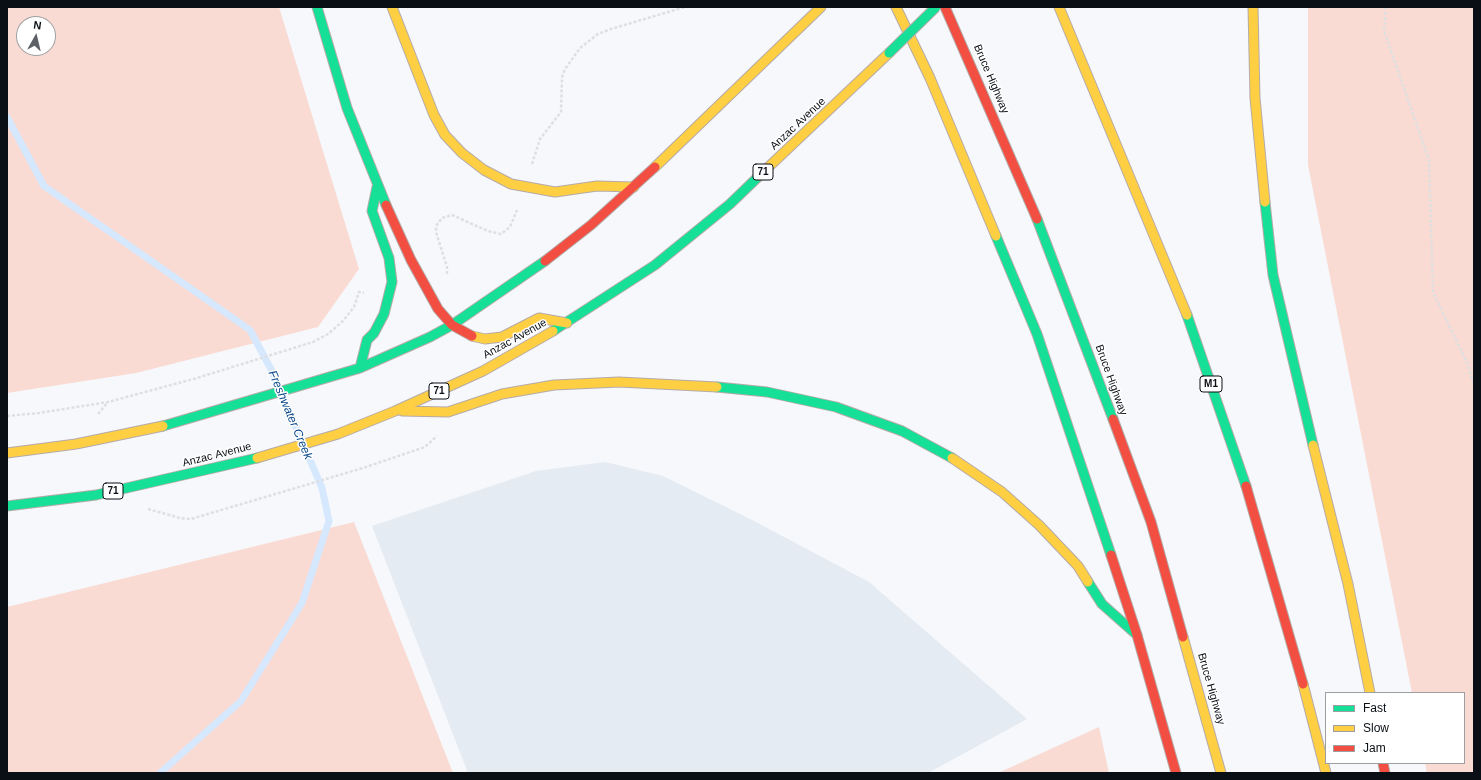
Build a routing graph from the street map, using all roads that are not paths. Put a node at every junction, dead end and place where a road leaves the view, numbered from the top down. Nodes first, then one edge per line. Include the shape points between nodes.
1 (318, 7) edge
2 (392, 7) edge
3 (821, 7) edge
4 (896, 7) edge
5 (936, 7) edge
6 (945, 7) edge
7 (1059, 7) edge
8 (1253, 7) edge
9 (377, 187) junction
10 (634, 187) junction
11 (567, 324) junction
12 (452, 325) junction
13 (360, 368) junction
14 (395, 411) junction
15 (7, 453) edge
16 (7, 506) edge
17 (1137, 635) junction
18 (1370, 692) edge
19 (1176, 773) edge
20 (1222, 773) edge
21 (1326, 773) edge

1 - 9 highway via 347,108
2 - 10 highway via 434,115 445,135 462,153 484,170 511,184 555,192 597,186
3 - 10 highway
4 - 17 highway via 930,78 1037,334
5 - 11 highway, Anzac Avenue / 71, bridge via 730,204 655,265
6 - 20 highway, Bruce Highway via 1031,202 1151,522
7 - 21 highway, M1 via 1189,319 1247,489 1301,675
8 - 18 highway via 1258,146 1273,275 1298,392 1348,584
9 - 12 highway via 428,293
9 - 13 highway via 372,211 389,258 392,282 384,314 374,333 367,340
10 - 12 highway via 538,267
11 - 12 highway via 539,318 502,337 485,339 469,335
11 - 14 highway, Anzac Avenue / 71 via 483,371
12 - 13 highway
13 - 15 highway via 177,424 76,444
14 - 16 highway, Anzac Avenue / 71 via 338,434 203,472 96,495
14 - 17 highway via 448,412 502,394 554,385 618,382 767,392 836,407 902,432 956,460 1002,492 1078,566 1102,604
17 - 19 highway

